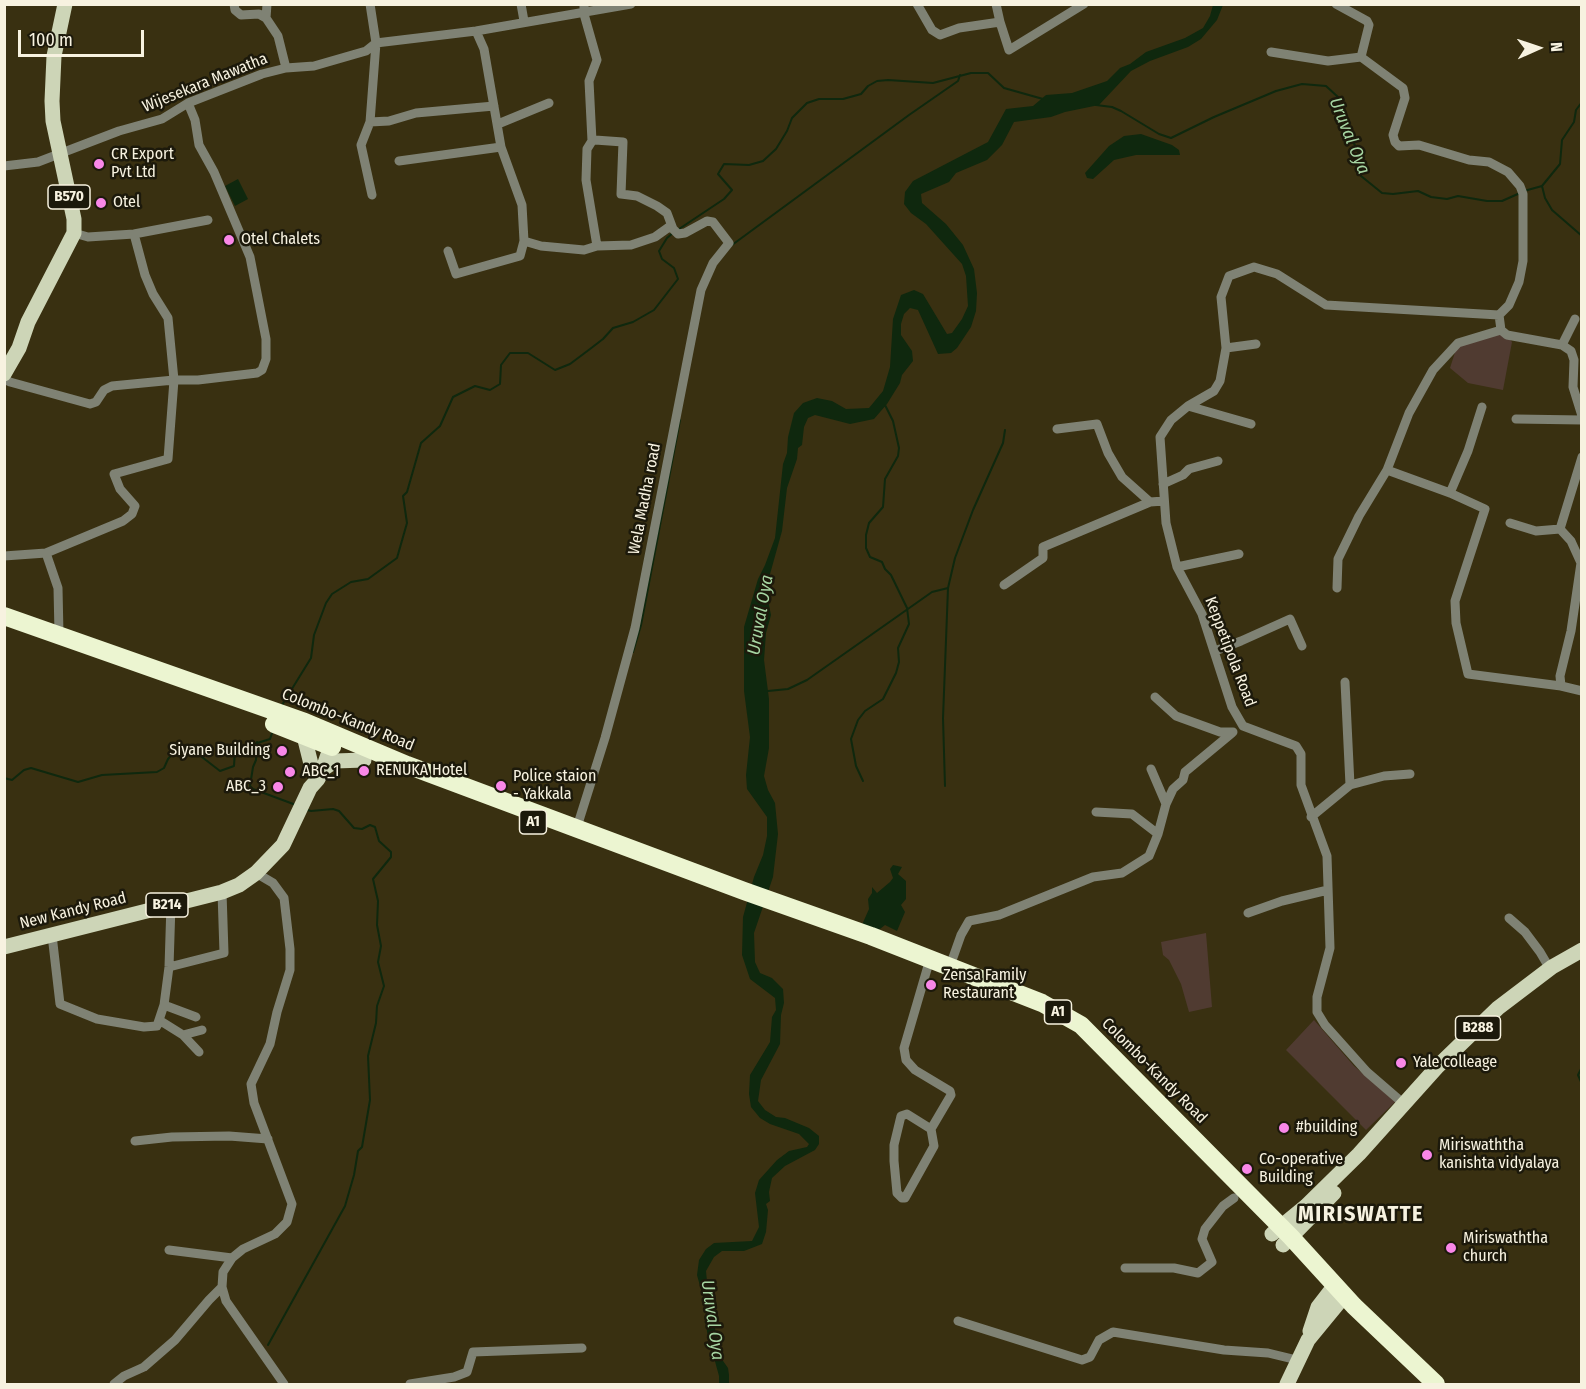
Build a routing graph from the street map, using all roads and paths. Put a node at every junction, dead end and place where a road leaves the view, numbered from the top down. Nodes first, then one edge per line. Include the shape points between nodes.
1 (65, 4) edge
2 (234, 4) edge
3 (267, 4) edge
4 (370, 4) edge
5 (521, 4) edge
6 (631, 4) edge
7 (917, 4) edge
8 (996, 4) edge
9 (1084, 4) edge
10 (1336, 4) edge
11 (584, 9) edge
12 (266, 18) junction
13 (524, 21) junction
14 (1000, 22) junction
15 (476, 31) junction
16 (376, 43) junction
17 (1271, 52) dead end
18 (1361, 57) junction
19 (286, 68) junction
20 (188, 103) junction
21 (549, 103) dead end
22 (494, 106) junction
23 (370, 122) junction
24 (498, 124) junction
25 (592, 141) junction
26 (501, 147) junction
27 (60, 154) junction
28 (399, 161) dead end
29 (4, 166) edge
30 (372, 195) dead end
31 (208, 220) dead end
32 (675, 232) junction
33 (74, 233) junction
34 (134, 234) junction
35 (524, 241) junction
36 (597, 246) junction
37 (448, 250) dead end
38 (1499, 315) junction
39 (1575, 319) dead end
40 (1501, 330) junction
41 (1256, 344) dead end
42 (1562, 345) junction
43 (1226, 348) junction
44 (4, 377) edge
45 (174, 380) junction
46 (1188, 406) junction
47 (1482, 407) dead end
48 (1581, 418) edge
49 (1516, 419) dead end
50 (1251, 424) dead end
51 (1057, 429) dead end
52 (1581, 457) edge
53 (1218, 461) dead end
54 (1387, 470) junction
55 (1163, 484) junction
56 (1450, 493) junction
57 (1164, 501) junction
58 (1150, 502) junction
59 (1510, 523) dead end
60 (1560, 529) junction
61 (46, 554) junction
62 (1239, 554) dead end
63 (4, 556) edge
64 (1177, 567) junction
65 (1004, 585) dead end
66 (1337, 588) dead end
67 (4, 615) edge
68 (4, 628) edge
69 (59, 634) junction
70 (1302, 646) dead end
71 (1215, 651) junction
72 (1345, 682) dead end
73 (1561, 686) junction
74 (1581, 691) edge
75 (1155, 697) dead end
76 (246, 708) junction
77 (1243, 726) junction
78 (298, 729) junction
79 (1232, 733) junction
80 (329, 739) junction
81 (364, 760) junction
82 (318, 768) junction
83 (1151, 769) dead end
84 (1410, 774) dead end
85 (1350, 784) junction
86 (1166, 804) junction
87 (1096, 812) dead end
88 (1311, 817) junction
89 (577, 827) junction
90 (1158, 834) junction
91 (623, 849) junction
92 (256, 873) junction
93 (1328, 890) junction
94 (222, 892) junction
95 (171, 904) junction
96 (1248, 913) dead end
97 (1509, 918) dead end
98 (52, 935) junction
99 (4, 947) edge
100 (1581, 950) edge
101 (929, 963) junction
102 (950, 966) junction
103 (169, 967) junction
104 (1550, 969) junction
105 (164, 1005) junction
106 (196, 1017) dead end
107 (159, 1020) junction
108 (202, 1030) dead end
109 (183, 1035) junction
110 (200, 1052) dead end
111 (1404, 1104) junction
112 (1164, 1120) junction
113 (931, 1129) junction
114 (268, 1139) junction
115 (135, 1141) dead end
116 (1234, 1198) junction
117 (1282, 1236) junction
118 (169, 1250) dead end
119 (232, 1257) junction
120 (1125, 1268) dead end
121 (222, 1287) junction
122 (1336, 1294) junction
123 (958, 1321) dead end
124 (582, 1348) dead end
125 (1297, 1360) junction
126 (114, 1384) edge
127 (284, 1384) edge
128 (410, 1384) edge
129 (1287, 1384) edge
130 (1420, 1384) edge
131 (1436, 1384) edge

1 - 27 main road, B570 via 52,84 53,120
2 - 12 street via 241,15 259,14
3 - 12 street
4 - 16 street
5 - 13 street
6 - 11 street, Wijesekara Mawatha
7 - 14 street via 932,30 940,35
8 - 14 street
9 - 14 street via 1009,50
10 - 18 street via 1369,25
11 - 13 street, Wijesekara Mawatha
11 - 25 street via 597,60 588,81
12 - 19 street via 278,36
13 - 15 street, Wijesekara Mawatha
15 - 16 street, Wijesekara Mawatha
15 - 22 street via 484,49
16 - 19 street, Wijesekara Mawatha via 366,51 314,66
16 - 23 street
17 - 18 street via 1328,61
18 - 38 street via 1403,88 1405,98 1394,135 1399,146 1419,145 1489,162 1508,172 1522,192 1523,261 1509,305
19 - 20 street, Wijesekara Mawatha
20 - 27 street, Wijesekara Mawatha via 162,119
20 - 45 street via 199,145 250,257 266,339 266,359 257,374
21 - 24 street
22 - 23 street via 416,113
22 - 24 street
23 - 30 street via 361,145
24 - 26 street
25 - 32 street via 623,142 621,194 637,196 667,213
25 - 36 street via 587,149 586,180
26 - 28 street
26 - 35 street via 522,205
27 - 29 street, Wijesekara Mawatha via 38,162
27 - 33 main road, B570
31 - 34 street
32 - 36 street via 669,227 655,237 631,245
32 - 89 street, Wela Madha road via 685,233 707,221 713,222 729,243 713,263 701,290 635,628
33 - 34 street via 88,237
33 - 44 main road, B570
34 - 45 street via 145,275 168,318
35 - 36 street via 584,250
35 - 37 street via 520,256 456,274
38 - 40 street
38 - 43 street, Keppetipola Road via 1326,304 1277,274 1254,267 1229,276 1221,297
39 - 42 street
40 - 42 street via 1518,338
40 - 54 street via 1458,343 1433,370 1409,413
41 - 43 street
42 - 48 street via 1571,351 1574,360 1573,387
43 - 46 street, Keppetipola Road via 1220,381 1214,391
44 - 45 street via 90,404 112,386
45 - 61 street via 168,459 114,474 120,489 135,506 132,514
46 - 50 street
46 - 55 street, Keppetipola Road via 1171,420 1160,437
47 - 56 street
48 - 49 street
51 - 58 street via 1097,424 1122,477
52 - 60 street
53 - 55 street via 1189,469
54 - 56 street
54 - 66 street via 1338,559
55 - 57 street, Keppetipola Road
56 - 73 street via 1485,509 1455,601 1468,674
57 - 58 street
57 - 64 street, Keppetipola Road
58 - 65 street via 1043,547 1043,558
59 - 60 street via 1536,531
60 - 73 street via 1571,541 1581,563
61 - 63 street
61 - 69 street via 58,588
62 - 64 street
64 - 71 street, Keppetipola Road via 1202,614
67 - 69 highway, Colombo-Kandy Road / A1
68 - 76 highway, Colombo-Kandy Road / A1
69 - 76 highway, Colombo-Kandy Road / A1
70 - 71 street via 1290,619
71 - 77 street, Keppetipola Road via 1232,707
72 - 85 street
73 - 74 street
75 - 79 street via 1176,716
76 - 78 highway, Colombo-Kandy Road / A1
77 - 79 street
77 - 88 street, Keppetipola Road via 1296,746 1301,754 1301,785
78 - 80 highway, Colombo-Kandy Road / A1
78 - 82 main road
79 - 86 street via 1185,772
80 - 81 highway, Colombo-Kandy Road / A1
80 - 82 main road, New Kandy Road / B214
80 - 89 highway, Colombo-Kandy Road / A1
81 - 82 main road via 335,761
81 - 91 highway, Colombo-Kandy Road / A1
82 - 92 main road, New Kandy Road / B214 via 283,845
83 - 86 street
84 - 85 street
85 - 88 street
86 - 90 street
87 - 90 street via 1132,814
88 - 93 street, Keppetipola Road via 1327,856
89 - 91 highway, Colombo-Kandy Road / A1
90 - 102 street via 1149,856 1122,873 1094,877 999,915 969,921
91 - 101 highway, Colombo-Kandy Road / A1 via 742,897
92 - 94 main road, New Kandy Road / B214
92 - 114 street via 273,883 284,898 290,949 290,970 270,1044 251,1084
93 - 96 street
93 - 111 street, Keppetipola Road via 1330,948 1317,1012 1367,1071
94 - 95 main road, New Kandy Road / B214
94 - 103 street via 224,953
95 - 98 main road, New Kandy Road / B214
95 - 103 street
97 - 104 street via 1525,932
98 - 99 main road, New Kandy Road / B214
98 - 107 street via 60,1004 97,1019 144,1027 157,1026
100 - 104 main road, B288
101 - 102 highway, Colombo-Kandy Road / A1
101 - 112 highway, Colombo-Kandy Road / A1 via 1066,1028
101 - 113 street via 904,1048 906,1060 915,1070 950,1091
102 - 112 highway, Colombo-Kandy Road / A1 via 1042,1003 1081,1026
103 - 105 street
104 - 111 main road, B288 via 1498,1008
105 - 106 street
105 - 107 street
107 - 109 street
108 - 109 street
109 - 110 street
111 - 117 main road, B288
112 - 116 highway, Colombo-Kandy Road / A1
112 - 117 highway, Colombo-Kandy Road / A1 via 1196,1141
113 - 113 street via 934,1146 902,1198 897,1193 894,1161 901,1116 908,1114
114 - 115 street via 229,1136
114 - 119 street via 292,1204 287,1222
116 - 117 highway, Colombo-Kandy Road / A1
116 - 120 street via 1205,1229 1202,1239 1212,1262 1198,1273 1174,1268
117 - 122 highway, Colombo-Kandy Road / A1
118 - 119 street
119 - 121 street via 223,1272
121 - 126 street via 175,1340 144,1367
121 - 127 street via 226,1301
122 - 125 main road
122 - 130 highway, Colombo-Kandy Road / A1 via 1373,1340
122 - 131 highway, Colombo-Kandy Road / A1
123 - 125 street via 1082,1360 1090,1357 1099,1340 1113,1332
124 - 128 street via 472,1352 467,1372
125 - 129 main road

